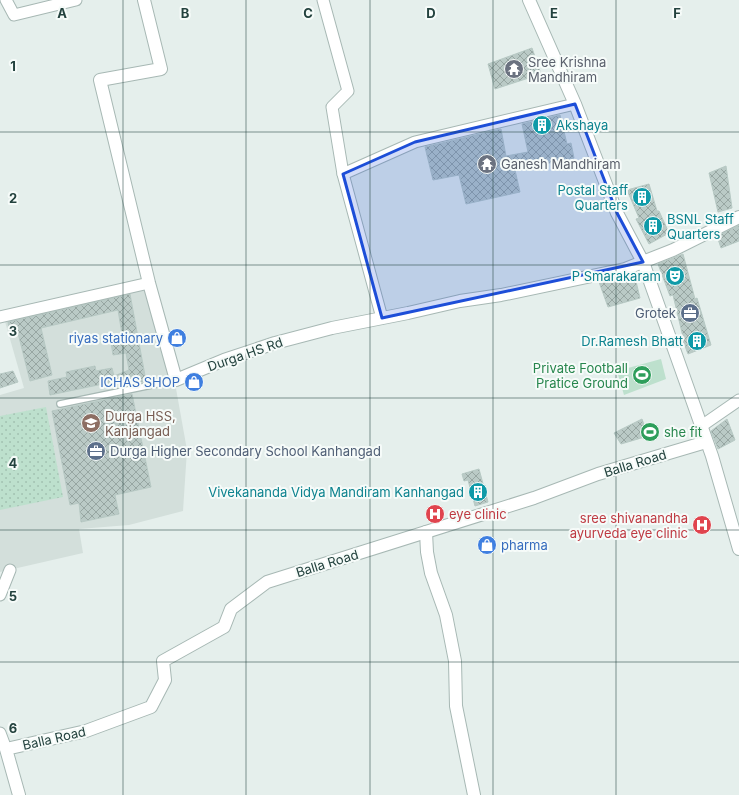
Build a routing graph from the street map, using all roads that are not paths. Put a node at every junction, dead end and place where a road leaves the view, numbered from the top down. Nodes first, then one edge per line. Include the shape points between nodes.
1 (6, 0) edge
2 (76, 0) edge
3 (144, 0) edge
4 (323, 0) edge
5 (529, 0) edge
6 (575, 104) junction
7 (343, 174) junction
8 (739, 217) edge
9 (643, 262) junction
10 (149, 283) junction
11 (0, 317) edge
12 (382, 318) junction
13 (176, 380) junction
14 (739, 400) edge
15 (60, 404) dead end
16 (700, 427) junction
17 (706, 442) junction
18 (426, 532) junction
19 (739, 548) edge
20 (10, 570) dead end
21 (0, 595) edge
22 (0, 733) edge
23 (6, 749) junction
24 (19, 795) edge
25 (474, 795) edge

1 - 2 street via 14,15
3 - 10 street via 161,69 100,80
4 - 7 street via 348,91 332,107
5 - 6 street
6 - 7 street via 415,142
6 - 9 street via 617,213
7 - 12 street
8 - 9 street, Durga HS Rd
9 - 12 street, Durga HS Rd via 502,295 460,301
9 - 16 street
10 - 11 street
10 - 13 street
12 - 13 street, Durga HS Rd via 275,343
13 - 15 lane
14 - 16 street
16 - 17 street
17 - 18 street, Balla Road via 598,474 534,498
17 - 19 street
18 - 23 street, Balla Road via 267,582 231,608 224,627 163,661 165,680 151,707 86,731
18 - 25 street via 431,573 446,615 455,661 456,706
20 - 21 street
22 - 23 street
23 - 24 street

